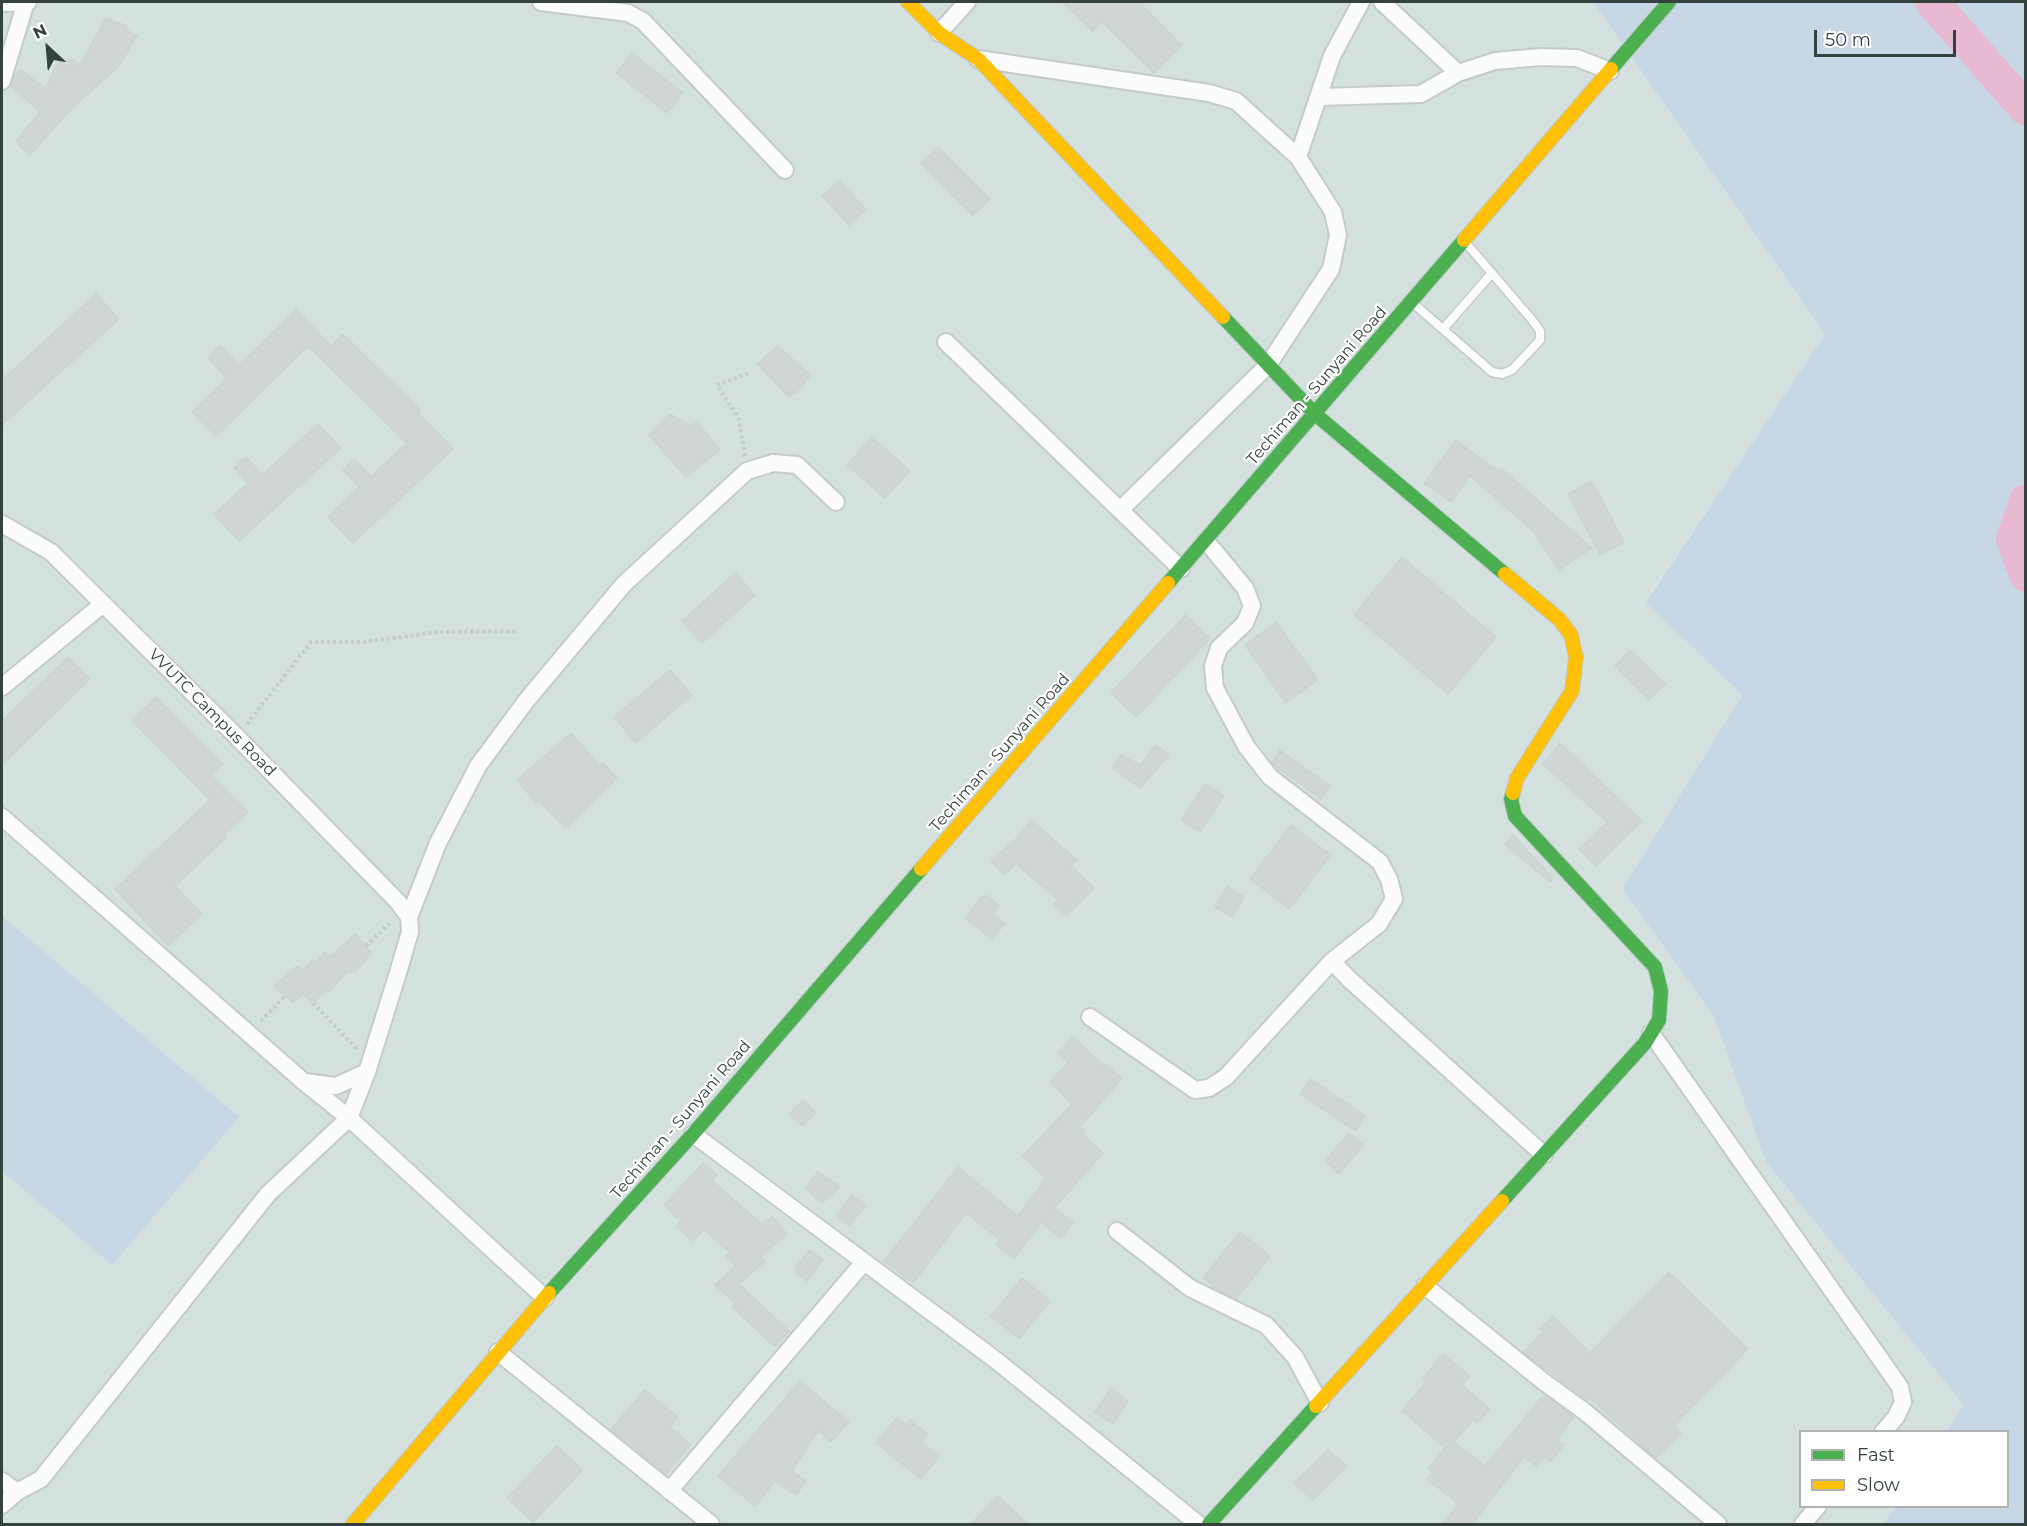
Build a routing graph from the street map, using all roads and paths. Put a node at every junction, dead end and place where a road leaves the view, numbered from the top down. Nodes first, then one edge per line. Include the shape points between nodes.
1 (27, 2) edge
2 (541, 2) edge
3 (908, 2) edge
4 (967, 2) edge
5 (1361, 2) edge
6 (1382, 2) edge
7 (1668, 2) edge
8 (2, 3) edge
9 (627, 7) edge
10 (939, 33) junction
11 (978, 59) junction
12 (1610, 72) junction
13 (1458, 73) junction
14 (2, 81) edge
15 (1318, 97) junction
16 (1298, 157) junction
17 (785, 170) dead end
18 (1464, 241) junction
19 (1492, 273) junction
20 (1412, 301) junction
21 (1443, 329) junction
22 (946, 342) dead end
23 (1268, 365) junction
24 (749, 373) dead end
25 (1315, 414) junction
26 (747, 471) junction
27 (836, 502) dead end
28 (1120, 510) junction
29 (2, 524) edge
30 (1206, 541) junction
31 (1181, 569) junction
32 (103, 603) junction
33 (517, 631) dead end
34 (2, 687) edge
35 (237, 737) junction
36 (2, 816) edge
37 (409, 917) junction
38 (366, 946) dead end
39 (1332, 961) junction
40 (285, 996) dead end
41 (313, 1003) dead end
42 (1090, 1017) dead end
43 (1651, 1033) junction
44 (249, 1034) junction
45 (368, 1068) junction
46 (304, 1082) junction
47 (349, 1118) junction
48 (693, 1134) junction
49 (1544, 1155) junction
50 (1117, 1231) dead end
51 (864, 1262) junction
52 (1425, 1286) junction
53 (545, 1298) junction
54 (498, 1352) junction
55 (1320, 1403) junction
56 (1884, 1430) edge
57 (2, 1481) edge
58 (669, 1491) junction
59 (17, 1492) junction
60 (2, 1505) edge
61 (1816, 1508) edge
62 (1188, 1521) edge
63 (353, 1524) edge
64 (711, 1524) edge
65 (1209, 1524) edge
66 (1718, 1524) edge
67 (1803, 1524) edge

1 - 8 street
1 - 14 street
2 - 9 street
3 - 10 street
4 - 10 street
5 - 15 street via 1332,56
6 - 13 street
7 - 12 street, Techiman - Sunyani Road
9 - 17 street
10 - 11 street
11 - 16 street via 1209,93 1236,101
11 - 23 street
12 - 13 street via 1577,58 1541,57 1495,61
12 - 18 street, Techiman - Sunyani Road
13 - 15 street via 1421,94
15 - 16 street
16 - 23 street via 1333,212 1338,235 1331,269
18 - 19 lane
18 - 20 street, Techiman - Sunyani Road
19 - 21 lane
19 - 21 lane via 1540,331 1540,340 1512,370 1502,374 1492,372
20 - 21 lane
20 - 25 street, Techiman - Sunyani Road
22 - 28 street
23 - 25 street
23 - 28 street
24 - 26 path via 717,385 739,419
25 - 30 street, Techiman - Sunyani Road
25 - 43 street via 1560,619 1571,636 1576,657 1572,691 1517,778 1511,800 1515,816 1655,968 1661,991 1659,1020
26 - 27 street via 773,463 797,465
26 - 37 street via 624,584 526,701 478,766 438,843
28 - 31 street
29 - 32 street, VVUTC Campus Road via 51,552
30 - 31 street, Techiman - Sunyani Road
30 - 39 street via 1245,588 1252,606 1245,623 1219,648 1213,666 1215,688 1246,746 1270,777 1380,862 1389,879 1394,898 1379,924
31 - 48 street, Techiman - Sunyani Road
32 - 34 street
32 - 35 street, VVUTC Campus Road
33 - 35 path via 438,632 364,642 310,642
35 - 37 street, VVUTC Campus Road
36 - 44 street
37 - 38 path via 395,918
37 - 45 street via 410,932
39 - 42 street via 1226,1077 1209,1088 1195,1090
39 - 49 street
40 - 44 path
41 - 45 path
43 - 49 street
43 - 56 street via 1900,1387 1903,1402
44 - 46 street
45 - 46 street via 336,1086
45 - 47 street
46 - 47 street
47 - 53 street
47 - 59 street via 267,1194 41,1479
48 - 51 street
48 - 53 street, Techiman - Sunyani Road
49 - 52 street
50 - 55 street via 1190,1288 1266,1325 1295,1357
51 - 58 street
51 - 62 street via 997,1361
52 - 55 street
52 - 66 street via 1584,1411
53 - 54 street, Techiman - Sunyani Road
54 - 58 street
54 - 63 street, Techiman - Sunyani Road
55 - 65 street
57 - 59 street
58 - 64 street
59 - 60 street
61 - 67 street

